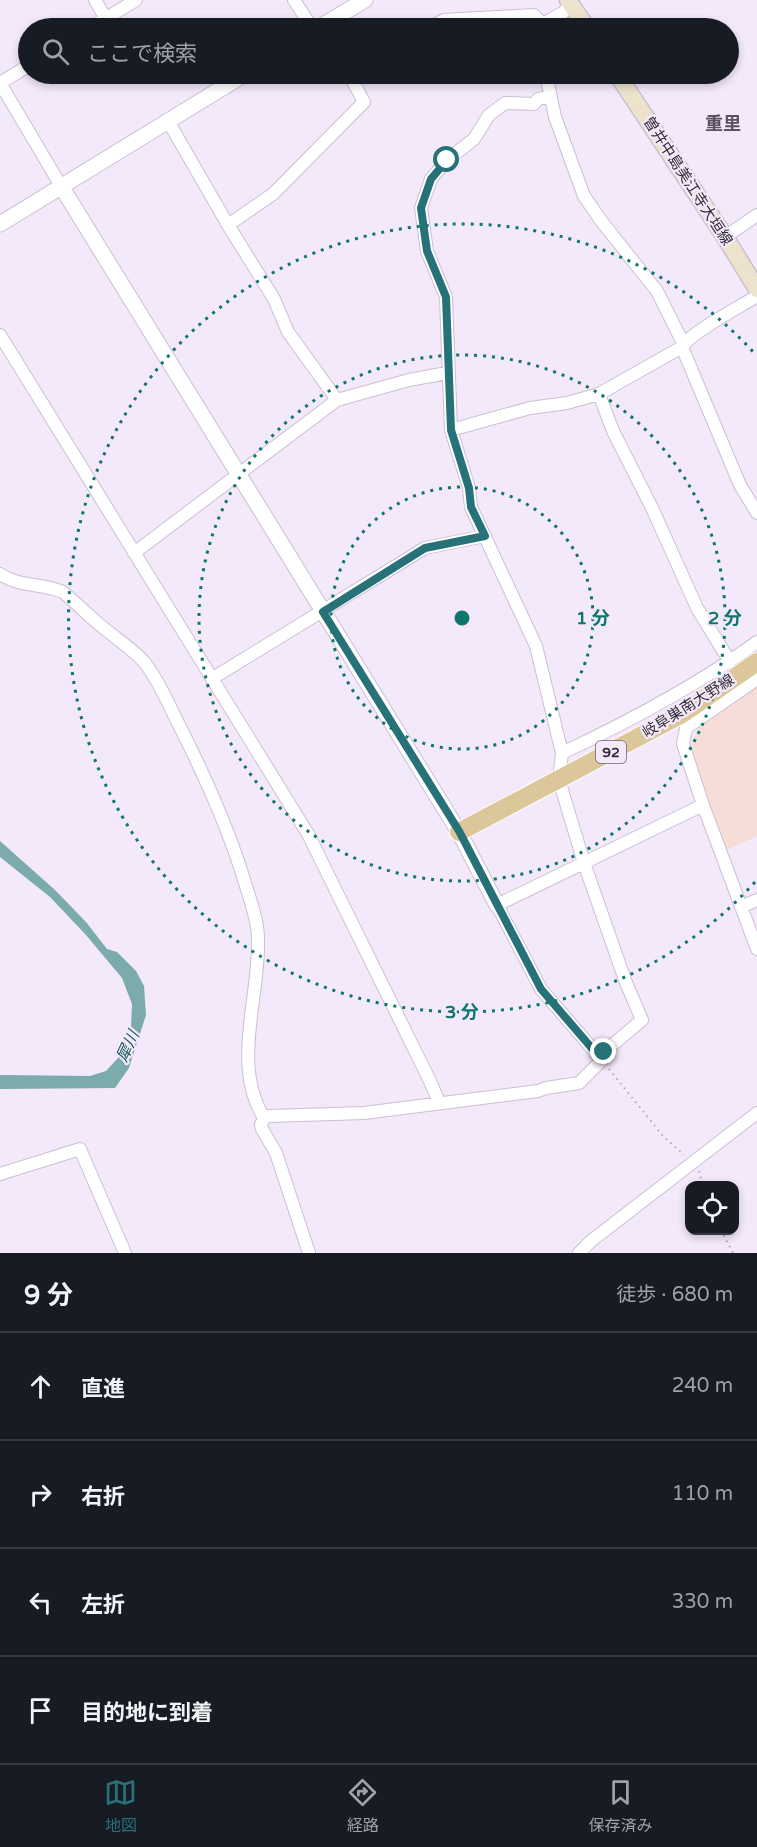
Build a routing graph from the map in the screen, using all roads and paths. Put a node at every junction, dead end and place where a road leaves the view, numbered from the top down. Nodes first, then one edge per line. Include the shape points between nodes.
1 (94, 0) edge
2 (136, 0) edge
3 (294, 0) edge
4 (365, 0) edge
5 (569, 2) edge
6 (105, 18) edge
7 (108, 18) edge
8 (306, 18) edge
9 (335, 18) edge
10 (480, 18) edge
11 (536, 18) edge
12 (555, 18) edge
13 (580, 18) edge
14 (18, 72) edge
15 (0, 83) edge
16 (229, 84) edge
17 (354, 84) edge
18 (548, 84) edge
19 (624, 84) edge
20 (550, 96) junction
21 (168, 121) junction
22 (61, 186) junction
23 (757, 215) edge
24 (0, 224) edge
25 (228, 225) junction
26 (725, 237) junction
27 (757, 289) edge
28 (757, 296) edge
29 (0, 335) edge
30 (682, 347) junction
31 (447, 374) junction
32 (599, 394) junction
33 (337, 400) junction
34 (451, 430) junction
35 (238, 474) junction
36 (757, 513) edge
37 (485, 536) junction
38 (134, 553) junction
39 (0, 574) edge
40 (323, 612) junction
41 (757, 642) edge
42 (729, 662) junction
43 (757, 662) edge
44 (213, 678) junction
45 (757, 679) edge
46 (562, 753) junction
47 (559, 780) junction
48 (703, 805) junction
49 (459, 831) junction
50 (584, 863) junction
51 (757, 900) edge
52 (497, 905) junction
53 (741, 907) junction
54 (757, 949) edge
55 (602, 1060) junction
56 (439, 1102) junction
57 (757, 1113) edge
58 (264, 1118) junction
59 (695, 1161) junction
60 (0, 1174) edge
61 (724, 1235) edge
62 (125, 1253) edge
63 (309, 1253) edge
64 (579, 1253) edge
65 (733, 1253) edge

1 - 6 street
2 - 7 street
3 - 8 street
4 - 9 street
5 - 12 street
5 - 13 main road
10 - 11 street
14 - 15 street
15 - 22 street
16 - 21 street
17 - 25 street via 364,102 273,194
18 - 20 street
19 - 26 main road, 曽井中島美江寺大垣線
20 - 30 street via 584,196 657,291
20 - 31 street via 534,104 504,103 489,115 474,139 447,160 426,191 421,208 427,251 446,297
21 - 22 street
21 - 25 street
22 - 24 street
22 - 35 street
23 - 26 street
25 - 33 street via 274,299 288,332
26 - 27 main road, 曽井中島美江寺大垣線
28 - 30 street
29 - 38 street
30 - 32 street
30 - 36 street via 740,485
31 - 33 street
31 - 34 street
32 - 34 street
32 - 42 street via 697,608
33 - 35 street
34 - 37 street via 471,507
35 - 38 street
35 - 40 street
37 - 40 street via 425,548
37 - 46 street via 536,646
38 - 44 street
39 - 58 street via 16,582 63,591 144,662 201,767 241,868 256,924 249,1068 254,1098
40 - 44 street
40 - 49 street
41 - 42 street
42 - 46 street via 624,724
43 - 47 main road, 岐阜巣南大野線 / 92 via 682,714
44 - 56 street via 308,834
45 - 48 street via 686,728 683,744
46 - 47 street
47 - 49 main road, 岐阜巣南大野線 / 92
47 - 50 street
48 - 50 street
48 - 53 street
49 - 52 street
50 - 52 street
50 - 55 street via 642,1020 604,1052
51 - 53 street
52 - 55 street via 541,989
53 - 54 street
55 - 56 street via 579,1083
55 - 59 path via 663,1136
56 - 58 street via 364,1113
57 - 59 street
58 - 63 street via 262,1129 276,1153
59 - 64 street
60 - 62 street via 80,1149
61 - 65 path

